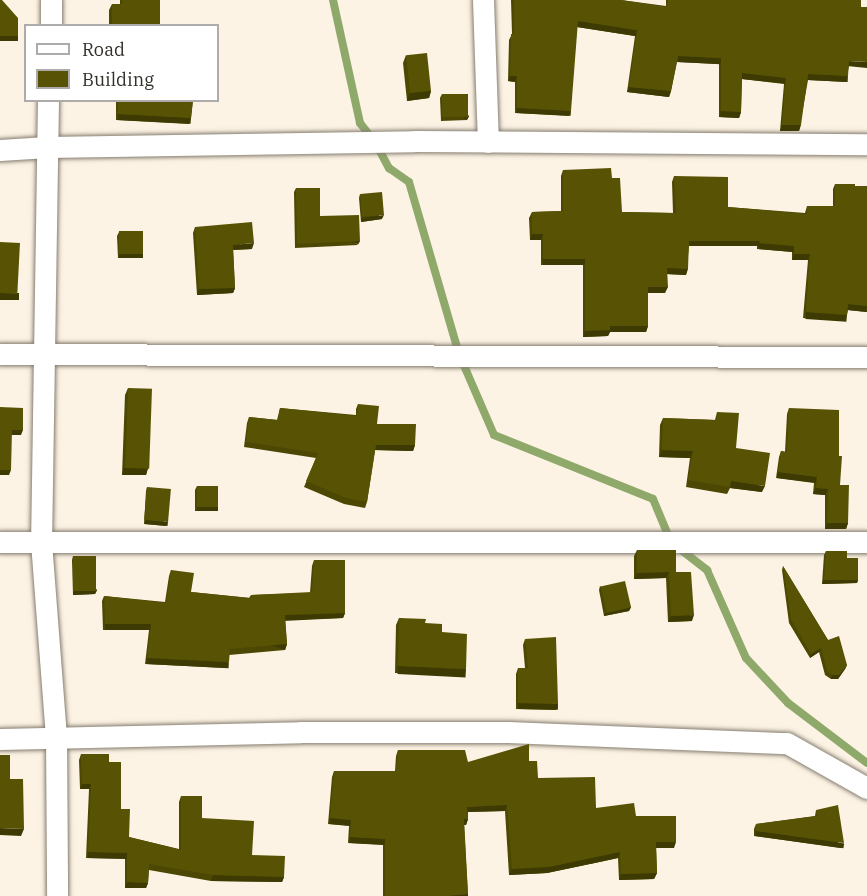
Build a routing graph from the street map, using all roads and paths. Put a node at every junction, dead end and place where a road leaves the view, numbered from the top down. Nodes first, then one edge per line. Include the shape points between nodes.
1 (51, 0) edge
2 (483, 0) edge
3 (51, 24) edge
4 (48, 102) edge
5 (488, 142) junction
6 (867, 144) edge
7 (47, 147) junction
8 (0, 150) edge
9 (44, 352) junction
10 (0, 354) edge
11 (867, 357) edge
12 (0, 542) edge
13 (41, 542) junction
14 (867, 542) edge
15 (56, 736) junction
16 (0, 739) edge
17 (867, 789) edge
18 (57, 896) edge

1 - 3 street
2 - 5 street
4 - 7 street
5 - 6 street
5 - 7 street
7 - 8 street
7 - 9 street
9 - 10 street
9 - 11 street
9 - 13 street
12 - 13 street
13 - 14 street
13 - 15 street
15 - 16 street
15 - 17 street via 508,732 787,743
15 - 18 street

